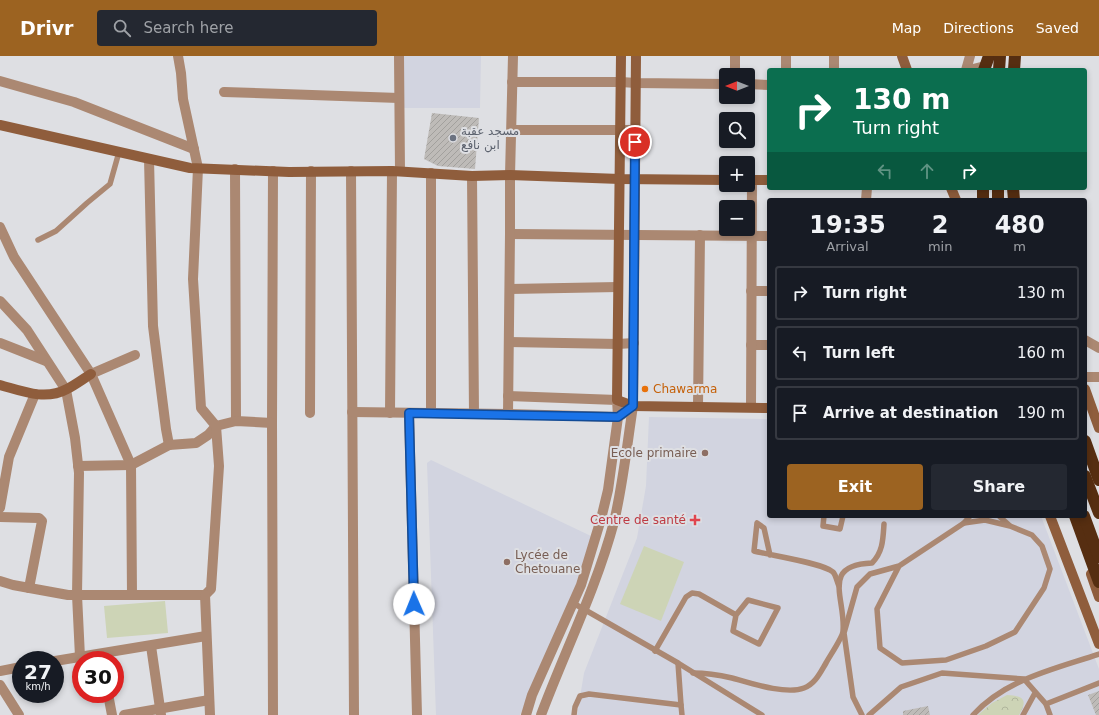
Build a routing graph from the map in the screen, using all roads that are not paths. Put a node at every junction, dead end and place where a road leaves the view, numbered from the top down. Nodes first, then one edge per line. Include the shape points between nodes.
1 (178, 56) edge
2 (399, 56) edge
3 (513, 56) edge
4 (621, 56) edge
5 (636, 56) edge
6 (735, 56) edge
7 (786, 56) edge
8 (834, 56) edge
9 (902, 56) edge
10 (970, 56) edge
11 (1000, 56) edge
12 (1016, 56) edge
13 (986, 64) edge
14 (735, 68) edge
15 (786, 68) edge
16 (834, 68) edge
17 (906, 68) edge
18 (967, 68) edge
19 (975, 68) edge
20 (999, 68) edge
21 (1014, 68) edge
22 (0, 81) edge
23 (512, 82) junction
24 (621, 82) junction
25 (636, 83) junction
26 (719, 84) edge
27 (755, 84) edge
28 (767, 85) edge
29 (224, 92) dead end
30 (399, 98) junction
31 (0, 125) edge
32 (512, 130) junction
33 (620, 130) junction
34 (635, 130) junction
35 (194, 149) junction
36 (119, 152) junction
37 (149, 159) junction
38 (198, 168) junction
39 (235, 169) junction
40 (273, 171) junction
41 (311, 171) junction
42 (351, 171) junction
43 (396, 171) junction
44 (431, 173) junction
45 (510, 175) junction
46 (472, 176) junction
47 (635, 178) junction
48 (620, 179) junction
49 (719, 180) edge
50 (755, 180) edge
51 (767, 180) edge
52 (1, 230) edge
53 (510, 234) junction
54 (619, 235) junction
55 (634, 235) junction
56 (700, 236) junction
57 (719, 236) edge
58 (752, 236) edge
59 (755, 236) edge
60 (767, 236) edge
61 (38, 240) dead end
62 (618, 287) junction
63 (510, 289) junction
64 (752, 291) junction
65 (767, 291) edge
66 (0, 301) edge
67 (1087, 341) edge
68 (509, 342) junction
69 (0, 343) edge
70 (634, 343) junction
71 (618, 344) junction
72 (751, 345) junction
73 (767, 345) edge
74 (1099, 348) edge
75 (135, 354) dead end
76 (46, 361) junction
77 (91, 374) junction
78 (1087, 377) edge
79 (1099, 377) edge
80 (0, 384) edge
81 (66, 390) junction
82 (36, 394) junction
83 (1087, 394) edge
84 (508, 396) junction
85 (617, 400) junction
86 (633, 406) junction
87 (698, 406) junction
88 (751, 407) junction
89 (767, 408) edge
90 (352, 412) junction
91 (310, 413) dead end
92 (390, 413) junction
93 (409, 413) junction
94 (431, 413) junction
95 (474, 414) junction
96 (508, 414) junction
97 (618, 417) junction
98 (236, 421) junction
99 (272, 423) junction
100 (216, 426) junction
101 (1099, 428) edge
102 (170, 445) junction
103 (1087, 447) edge
104 (4, 455) edge
105 (131, 465) junction
106 (78, 466) junction
107 (1099, 480) edge
108 (1087, 481) edge
109 (0, 508) edge
110 (1099, 513) edge
111 (0, 517) edge
112 (824, 518) edge
113 (843, 518) edge
114 (968, 518) edge
115 (1001, 518) edge
116 (1051, 518) edge
117 (1071, 518) edge
118 (1076, 518) edge
119 (1085, 518) edge
120 (601, 519) junction
121 (614, 522) junction
122 (964, 523) junction
123 (884, 524) dead end
124 (1010, 526) junction
125 (770, 555) junction
126 (1099, 557) edge
127 (899, 566) junction
128 (0, 581) edge
129 (1099, 582) edge
130 (839, 587) junction
131 (30, 588) junction
132 (132, 594) junction
133 (77, 595) junction
134 (205, 595) junction
135 (1099, 597) edge
136 (573, 603) junction
137 (584, 611) junction
138 (736, 615) junction
139 (844, 633) junction
140 (206, 636) junction
141 (1099, 644) edge
142 (151, 646) junction
143 (80, 651) edge
144 (655, 651) junction
145 (124, 652) edge
146 (1099, 654) edge
147 (678, 663) junction
148 (12, 669) edge
149 (0, 671) edge
150 (693, 673) junction
151 (1024, 679) junction
152 (1099, 683) edge
153 (0, 685) edge
154 (1035, 693) junction
155 (209, 700) junction
156 (110, 703) edge
157 (1046, 704) junction
158 (680, 705) junction
159 (160, 712) edge
160 (19, 715) edge
161 (112, 715) edge
162 (124, 715) edge
163 (210, 715) edge
164 (273, 715) edge
165 (354, 715) edge
166 (416, 715) edge
167 (526, 715) edge
168 (541, 715) edge
169 (574, 715) edge
170 (682, 715) edge
171 (762, 715) edge
172 (862, 715) edge
173 (869, 715) edge
174 (973, 715) edge
175 (1023, 715) edge
176 (1050, 715) edge

1 - 35 street
2 - 30 street
3 - 23 street
4 - 24 main road
5 - 25 main road
6 - 14 street
7 - 15 street
8 - 16 street
9 - 17 main road
10 - 18 street
11 - 20 highway
12 - 21 highway
13 - 19 street
22 - 35 street via 74,102
23 - 24 street
23 - 32 street
24 - 25 street
24 - 33 main road
25 - 26 street
25 - 34 main road
27 - 28 street
29 - 30 street
30 - 43 street
31 - 36 main road
32 - 33 street
32 - 45 street
33 - 34 street
33 - 48 main road
34 - 47 main road
35 - 38 street
36 - 37 main road
36 - 61 lane via 110,184 56,231
37 - 38 main road
37 - 102 street via 153,326
38 - 39 main road
38 - 100 street via 193,278 201,408
39 - 40 main road
39 - 98 street
40 - 41 main road
40 - 99 street
41 - 42 main road
41 - 91 street
42 - 43 main road
42 - 90 street
43 - 44 main road
43 - 92 street
44 - 46 main road
44 - 94 street
45 - 46 main road
45 - 48 main road
45 - 53 street
46 - 95 street
47 - 48 main road
47 - 49 main road
47 - 55 main road
48 - 54 main road
50 - 51 main road
52 - 77 street via 14,257
53 - 54 street
53 - 63 street
54 - 55 street
54 - 62 main road
55 - 56 street
55 - 70 main road
56 - 57 street
56 - 87 street
58 - 64 street
59 - 60 street
62 - 63 street
62 - 71 main road
63 - 68 street
64 - 65 street
64 - 72 street
66 - 76 street via 27,330
67 - 74 street
68 - 71 street
68 - 84 street
69 - 76 street
70 - 71 street
70 - 86 main road
71 - 85 main road
72 - 73 street
72 - 88 street
75 - 77 street
76 - 81 street
77 - 81 main road
77 - 105 street
78 - 79 street
80 - 82 main road
81 - 82 main road via 47,395
81 - 106 street
82 - 104 street
83 - 101 main road
84 - 85 street
84 - 96 street
85 - 86 main road
85 - 97 street
86 - 87 main road
86 - 97 street
86 - 121 street
87 - 88 main road
88 - 89 main road
90 - 92 street
90 - 165 street
92 - 93 street
93 - 94 street
93 - 166 street
94 - 95 street
95 - 96 street
96 - 97 street
97 - 120 street via 608,490
98 - 99 street
98 - 100 street
99 - 164 street
100 - 102 street via 196,443
100 - 134 street via 219,466 214,565 211,588
102 - 105 street
103 - 107 highway
104 - 109 street
105 - 106 street
105 - 132 street
106 - 133 street
108 - 110 highway
111 - 131 street via 39,518 42,521
112 - 113 lane via 823,526 840,529
114 - 122 lane
115 - 124 lane
116 - 141 main road
117 - 135 main road
118 - 129 highway
119 - 126 highway
120 - 121 street
120 - 136 street
121 - 137 street
122 - 124 lane via 985,520
122 - 127 lane
123 - 130 lane via 883,542 878,557 872,563 859,563 845,569
124 - 127 lane via 1032,535 1042,546 1050,569 1044,588 1015,632 986,646 946,660 902,664 880,648 877,610
125 - 125 lane via 754,551 757,523 764,528
125 - 130 lane via 822,566 833,572
127 - 139 lane via 870,574 857,587
128 - 131 street
130 - 139 lane
131 - 133 street
132 - 133 street
132 - 134 street
133 - 143 street
134 - 140 street
136 - 137 lane
136 - 167 street via 532,695
137 - 144 lane
137 - 168 street
138 - 138 lane via 748,600 778,608 759,644 733,631
138 - 144 lane via 699,594 692,593 686,596
139 - 150 lane via 817,678 804,688 772,688 705,672
139 - 172 lane via 853,697
140 - 142 street
140 - 155 street
142 - 145 street
142 - 159 street
144 - 147 lane
146 - 151 lane
147 - 150 lane
147 - 158 lane
148 - 149 street
150 - 171 lane
151 - 154 lane
151 - 173 lane via 942,673 901,687
151 - 174 lane via 995,695
152 - 157 lane
153 - 160 street
154 - 157 lane
154 - 175 lane
155 - 159 street
155 - 163 street
156 - 161 street
157 - 176 lane
158 - 169 lane via 589,694 580,696
158 - 170 lane
159 - 162 street

